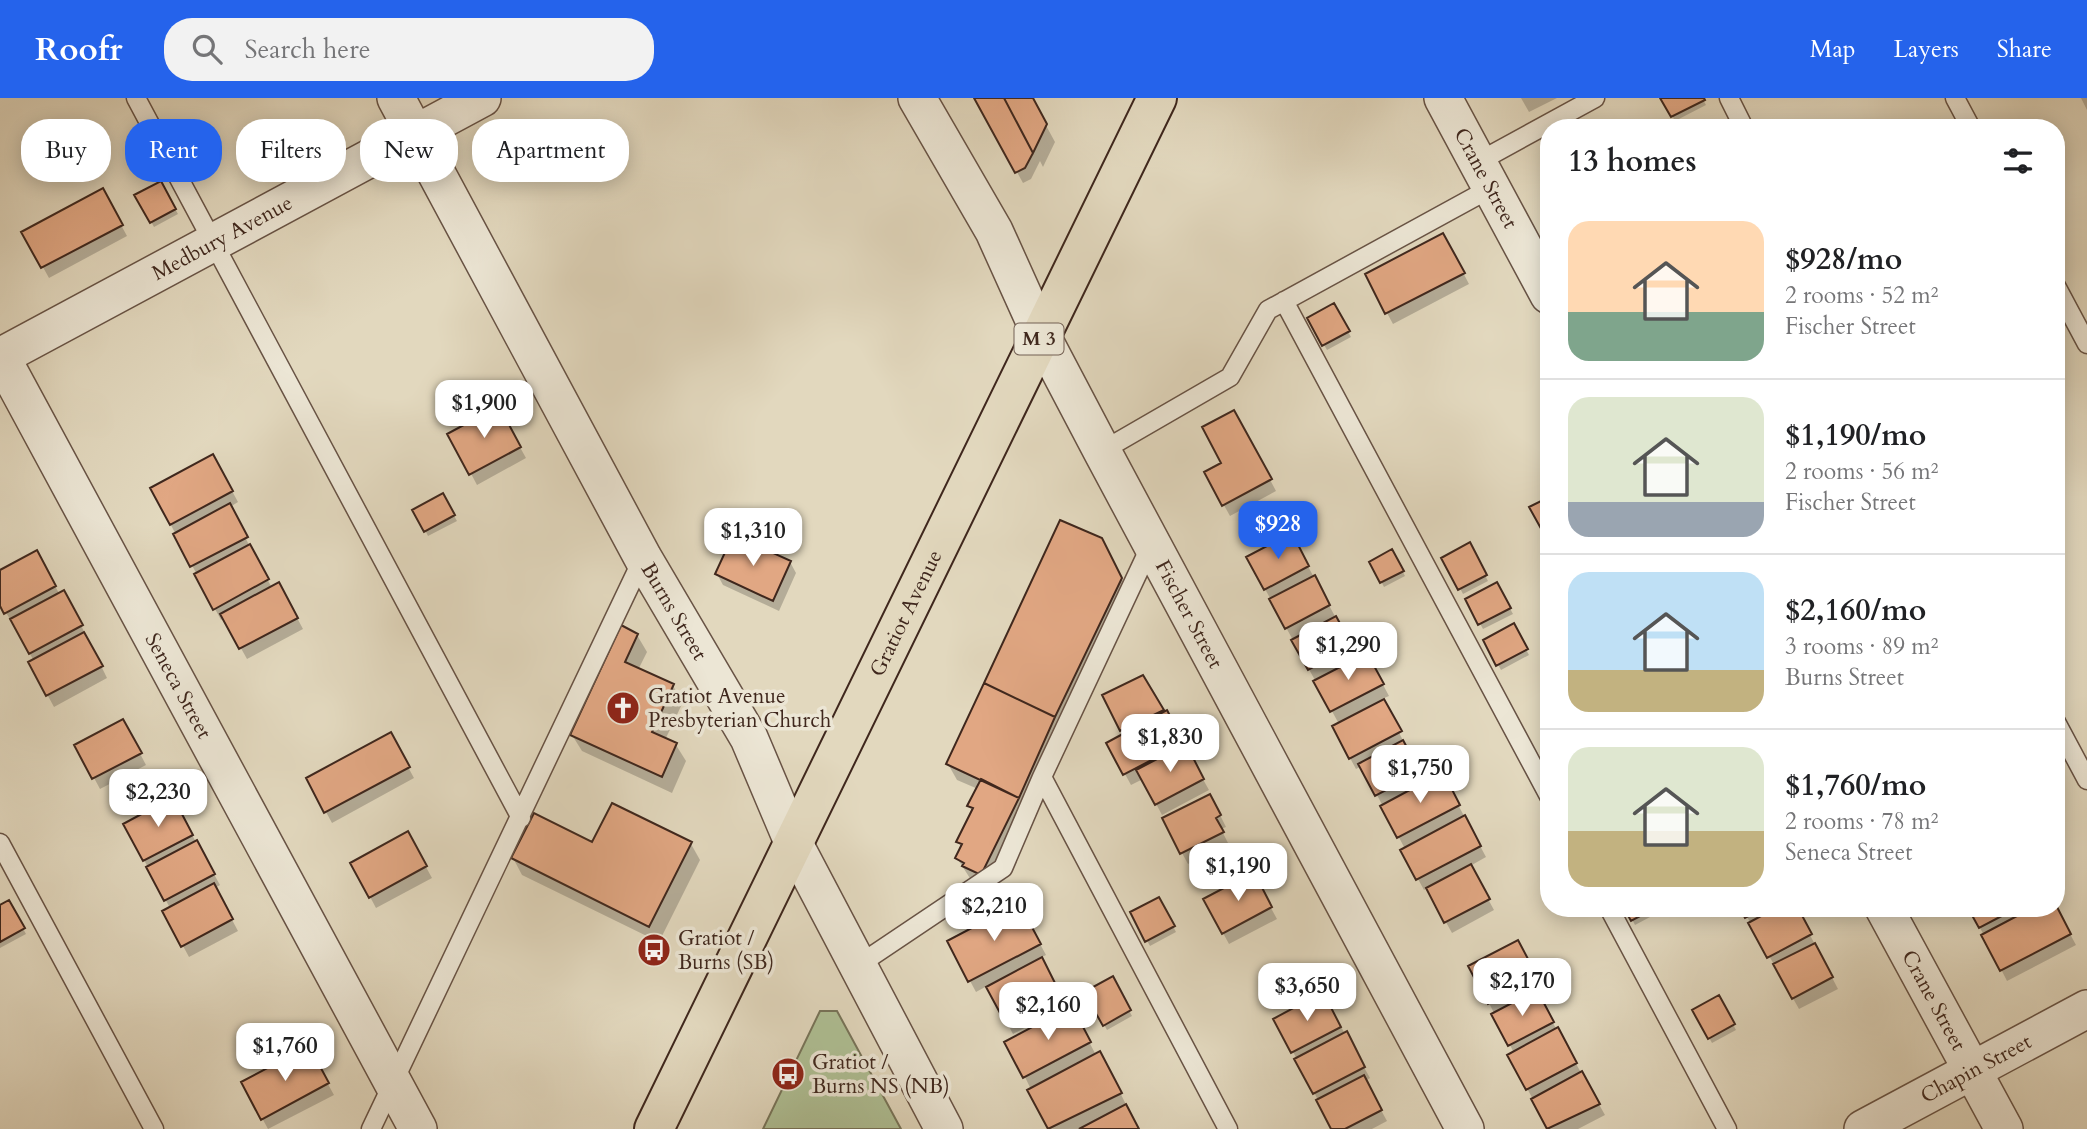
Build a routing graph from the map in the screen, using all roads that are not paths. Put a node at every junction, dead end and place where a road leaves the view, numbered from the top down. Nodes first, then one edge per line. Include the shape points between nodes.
1 (136, 98) edge
2 (396, 98) edge
3 (482, 98) edge
4 (916, 98) edge
5 (1157, 98) edge
6 (1443, 98) edge
7 (1595, 98) edge
8 (1729, 98) edge
9 (1955, 98) edge
10 (407, 119) edge
11 (443, 119) edge
12 (1565, 119) edge
13 (1740, 119) edge
14 (1966, 119) edge
15 (1540, 136) edge
16 (360, 164) edge
17 (1484, 175) junction
18 (441, 182) edge
19 (214, 242) junction
20 (1540, 278) edge
21 (1284, 301) junction
22 (2065, 303) edge
23 (1041, 335) junction
24 (2087, 344) edge
25 (0, 356) edge
26 (1102, 451) junction
27 (1152, 545) junction
28 (643, 558) junction
29 (2065, 739) edge
30 (1042, 777) junction
31 (1540, 779) edge
32 (2087, 780) edge
33 (521, 818) junction
34 (793, 842) junction
35 (0, 843) edge
36 (1614, 917) edge
37 (1889, 917) edge
38 (856, 966) junction
39 (2087, 1009) edge
40 (1973, 1071) junction
41 (394, 1087) junction
42 (154, 1129) edge
43 (371, 1129) edge
44 (418, 1129) edge
45 (654, 1129) edge
46 (944, 1129) edge
47 (1228, 1129) edge
48 (1465, 1129) edge
49 (1727, 1129) edge
50 (1863, 1129) edge
51 (2004, 1129) edge

1 - 19 lane
2 - 10 street, Burns Street
3 - 11 street, Medbury Avenue
4 - 23 street, Fischer Street via 994,232
5 - 23 main road, Gratiot Avenue / M 3
6 - 17 street, Crane Street
7 - 12 lane
8 - 13 lane
9 - 14 lane
15 - 17 lane
16 - 19 street, Medbury Avenue
17 - 20 street, Crane Street
17 - 21 lane
18 - 28 street, Burns Street
19 - 25 street, Medbury Avenue
19 - 33 lane
21 - 26 lane via 1268,310 1230,377
21 - 31 lane
22 - 24 lane
23 - 26 street, Fischer Street
23 - 34 main road, Gratiot Avenue / M 3
25 - 41 street, Seneca Street
26 - 27 street, Fischer Street
27 - 30 lane
27 - 48 street, Fischer Street
28 - 33 lane
28 - 34 street, Burns Street via 749,738
29 - 32 lane
30 - 38 lane via 1003,868
30 - 47 lane
33 - 41 lane
34 - 38 street, Burns Street
34 - 45 main road, Gratiot Avenue / M 3
35 - 42 lane
36 - 49 lane
37 - 40 street, Crane Street
38 - 46 street, Burns Street
39 - 40 street, Chapin Street
40 - 50 street, Chapin Street
40 - 51 street, Crane Street
41 - 43 lane
41 - 44 street, Seneca Street

